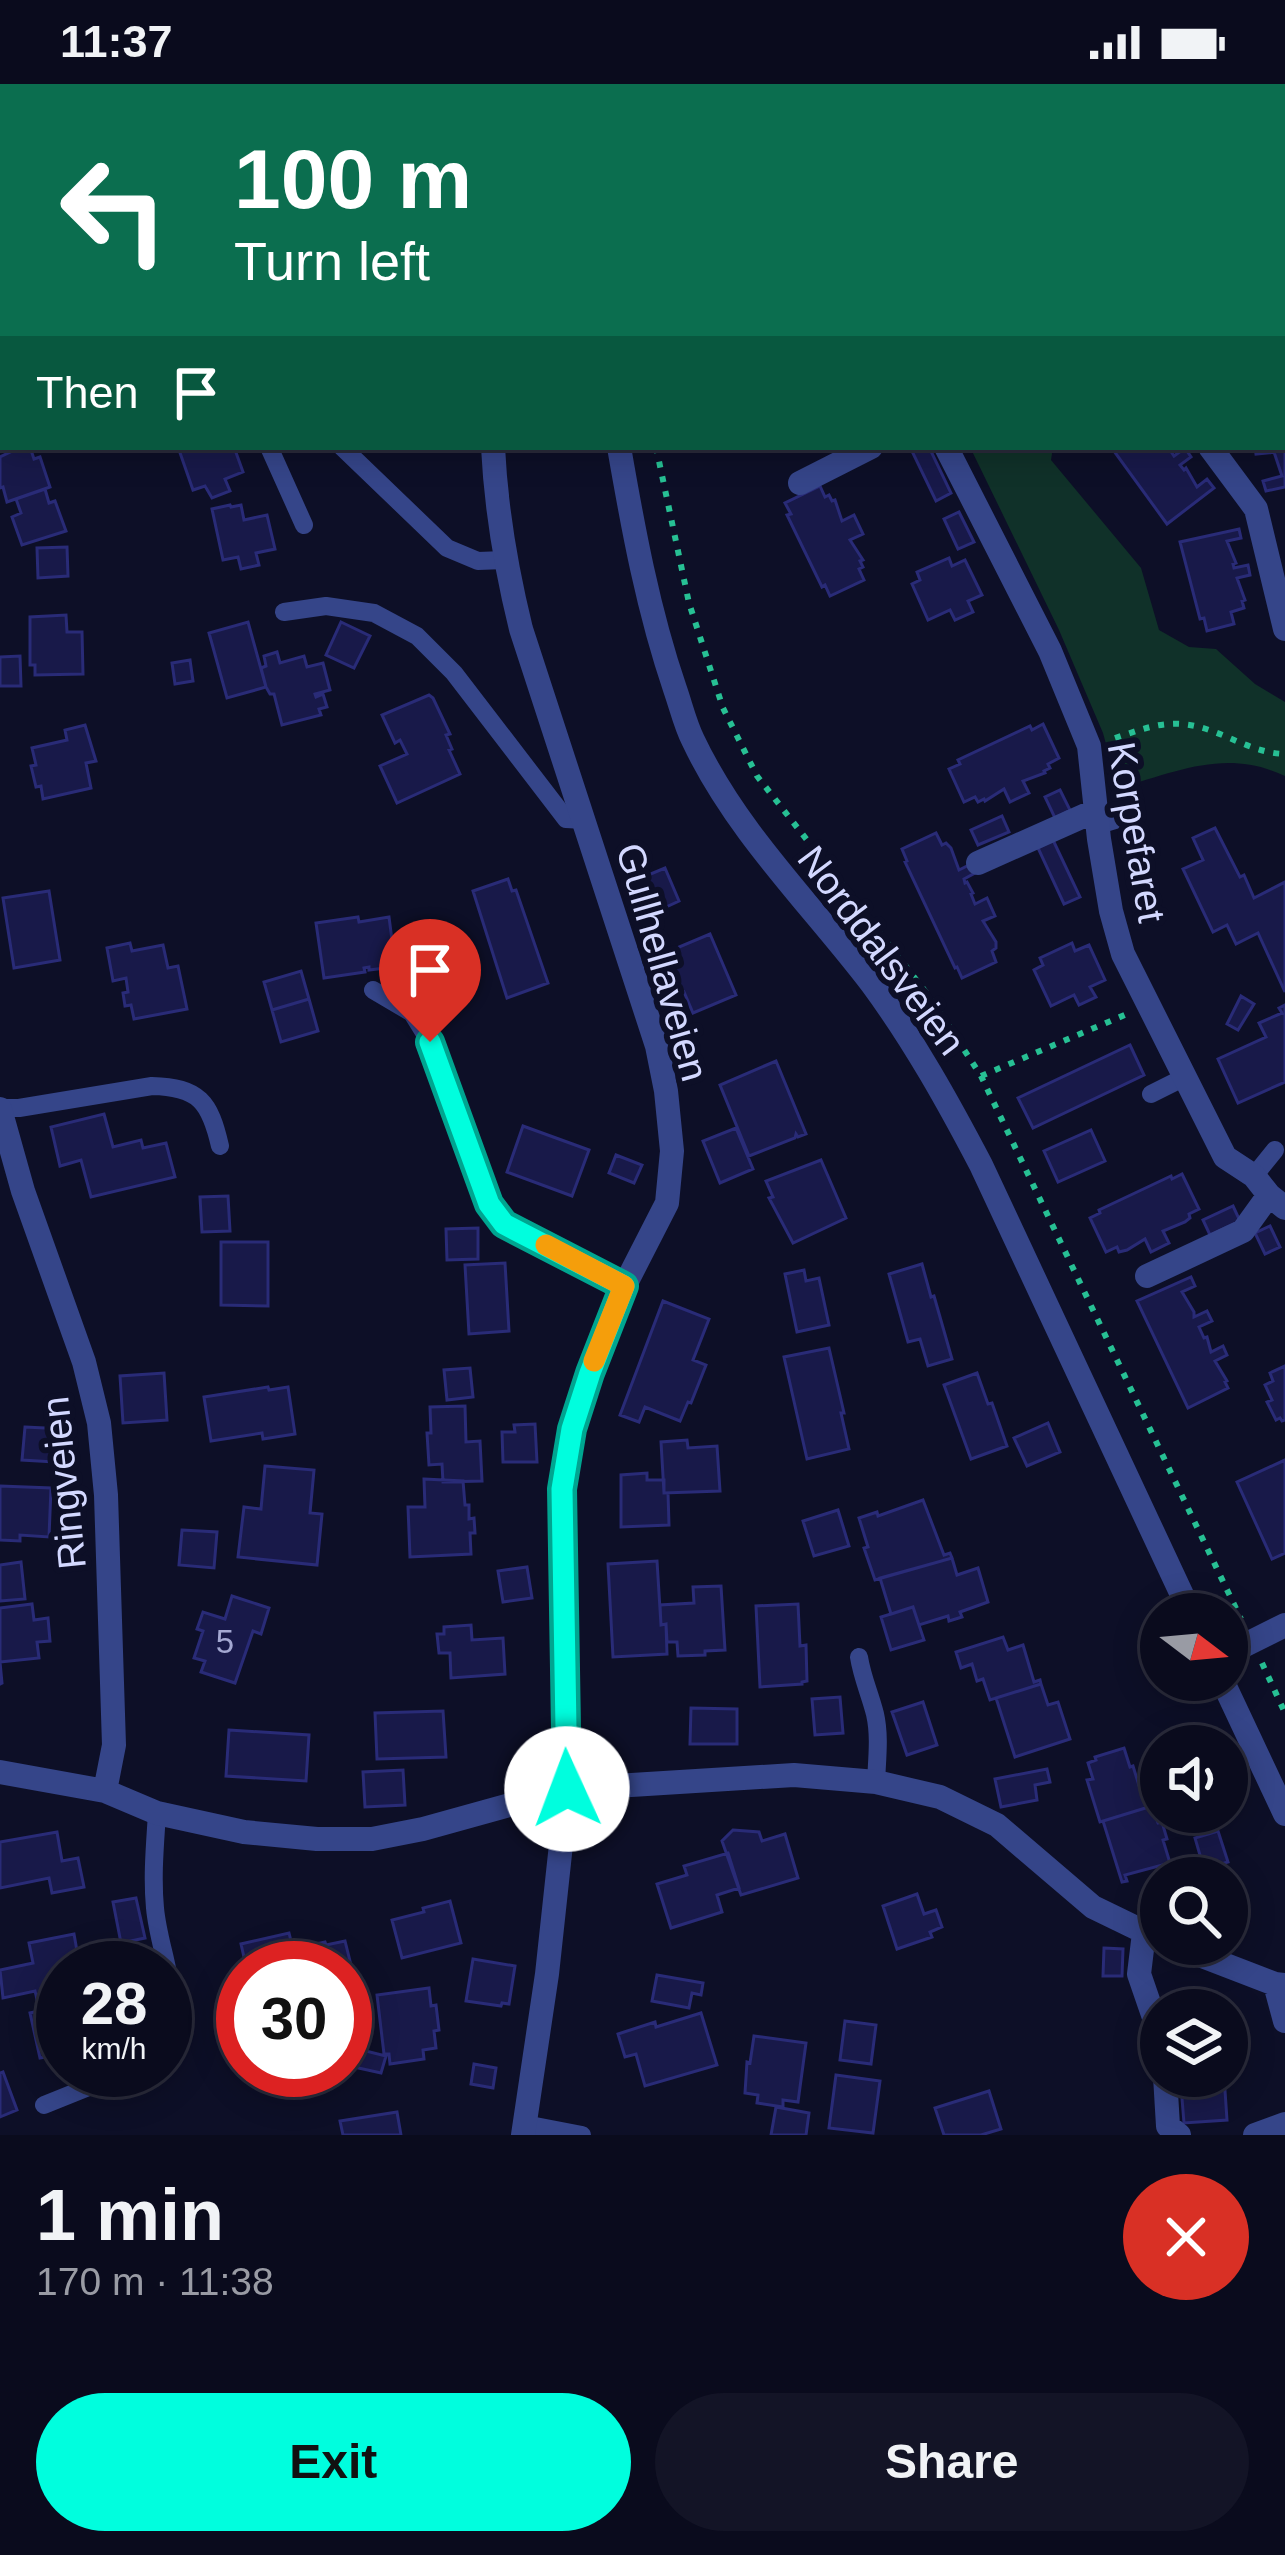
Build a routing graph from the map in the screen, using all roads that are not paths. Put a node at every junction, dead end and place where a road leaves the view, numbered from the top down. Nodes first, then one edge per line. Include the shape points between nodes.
1 (270, 450) edge
2 (345, 450) edge
3 (493, 450) edge
4 (621, 450) edge
5 (866, 450) edge
6 (948, 450) edge
7 (1212, 450) edge
8 (800, 483) dead end
9 (304, 525) dead end
10 (504, 560) junction
11 (284, 612) dead end
12 (1285, 628) edge
13 (1125, 817) dead end
14 (1098, 818) junction
15 (584, 820) junction
16 (978, 863) dead end
17 (374, 990) dead end
18 (1184, 1078) junction
19 (1151, 1094) dead end
20 (0, 1108) edge
21 (220, 1146) dead end
22 (1275, 1150) dead end
23 (1269, 1193) edge
24 (1147, 1276) dead end
25 (624, 1286) junction
26 (1180, 1593) edge
27 (1285, 1625) edge
28 (1248, 1644) edge
29 (859, 1658) dead end
30 (1232, 1701) edge
31 (0, 1772) edge
32 (876, 1782) junction
33 (567, 1789) junction
34 (105, 1791) junction
35 (157, 1813) junction
36 (1285, 1814) edge
37 (1140, 1930) edge
38 (161, 1941) edge
39 (1227, 1965) edge
40 (1280, 1985) edge
41 (1285, 2020) edge
42 (64, 2097) edge
43 (1166, 2097) edge
44 (44, 2105) dead end
45 (1285, 2124) edge
46 (524, 2130) edge
47 (582, 2135) edge
48 (1178, 2135) edge
49 (1255, 2135) edge

1 - 9 lane
2 - 10 lane via 447,548 478,561
3 - 10 street, Gullhellaveien
4 - 26 street, Norddalsveien via 650,602 691,737 752,836 872,985 946,1098
5 - 8 street
6 - 14 street, Korpefaret via 1051,651 1089,746
7 - 12 street via 1256,508
10 - 15 street, Gullhellaveien
11 - 15 lane via 326,606 374,613 417,636 566,819
13 - 14 lane
14 - 16 street
14 - 18 street, Korpefaret via 1123,954
15 - 25 street, Gullhellaveien via 657,1046 672,1151 667,1203
17 - 25 lane via 412,1013 430,1042 489,1204 504,1224
18 - 19 lane
18 - 23 street, Korpefaret via 1226,1157
20 - 21 lane via 169,1086 200,1098
20 - 34 street, Ringveien via 99,1423 113,1722
22 - 23 lane
23 - 24 street via 1243,1231
25 - 33 street, Gullhellaveien via 572,1429 562,1489
27 - 28 street
29 - 32 lane via 875,1714
30 - 36 street
31 - 34 street
32 - 33 street via 794,1774
32 - 37 street via 940,1797 998,1825 1093,1907
33 - 35 street via 372,1839 244,1832
33 - 46 street, Gullhellaveien
34 - 35 street
35 - 38 lane
39 - 40 street
40 - 41 street
42 - 44 lane
43 - 48 street via 1168,2126
45 - 49 street
46 - 47 lane

